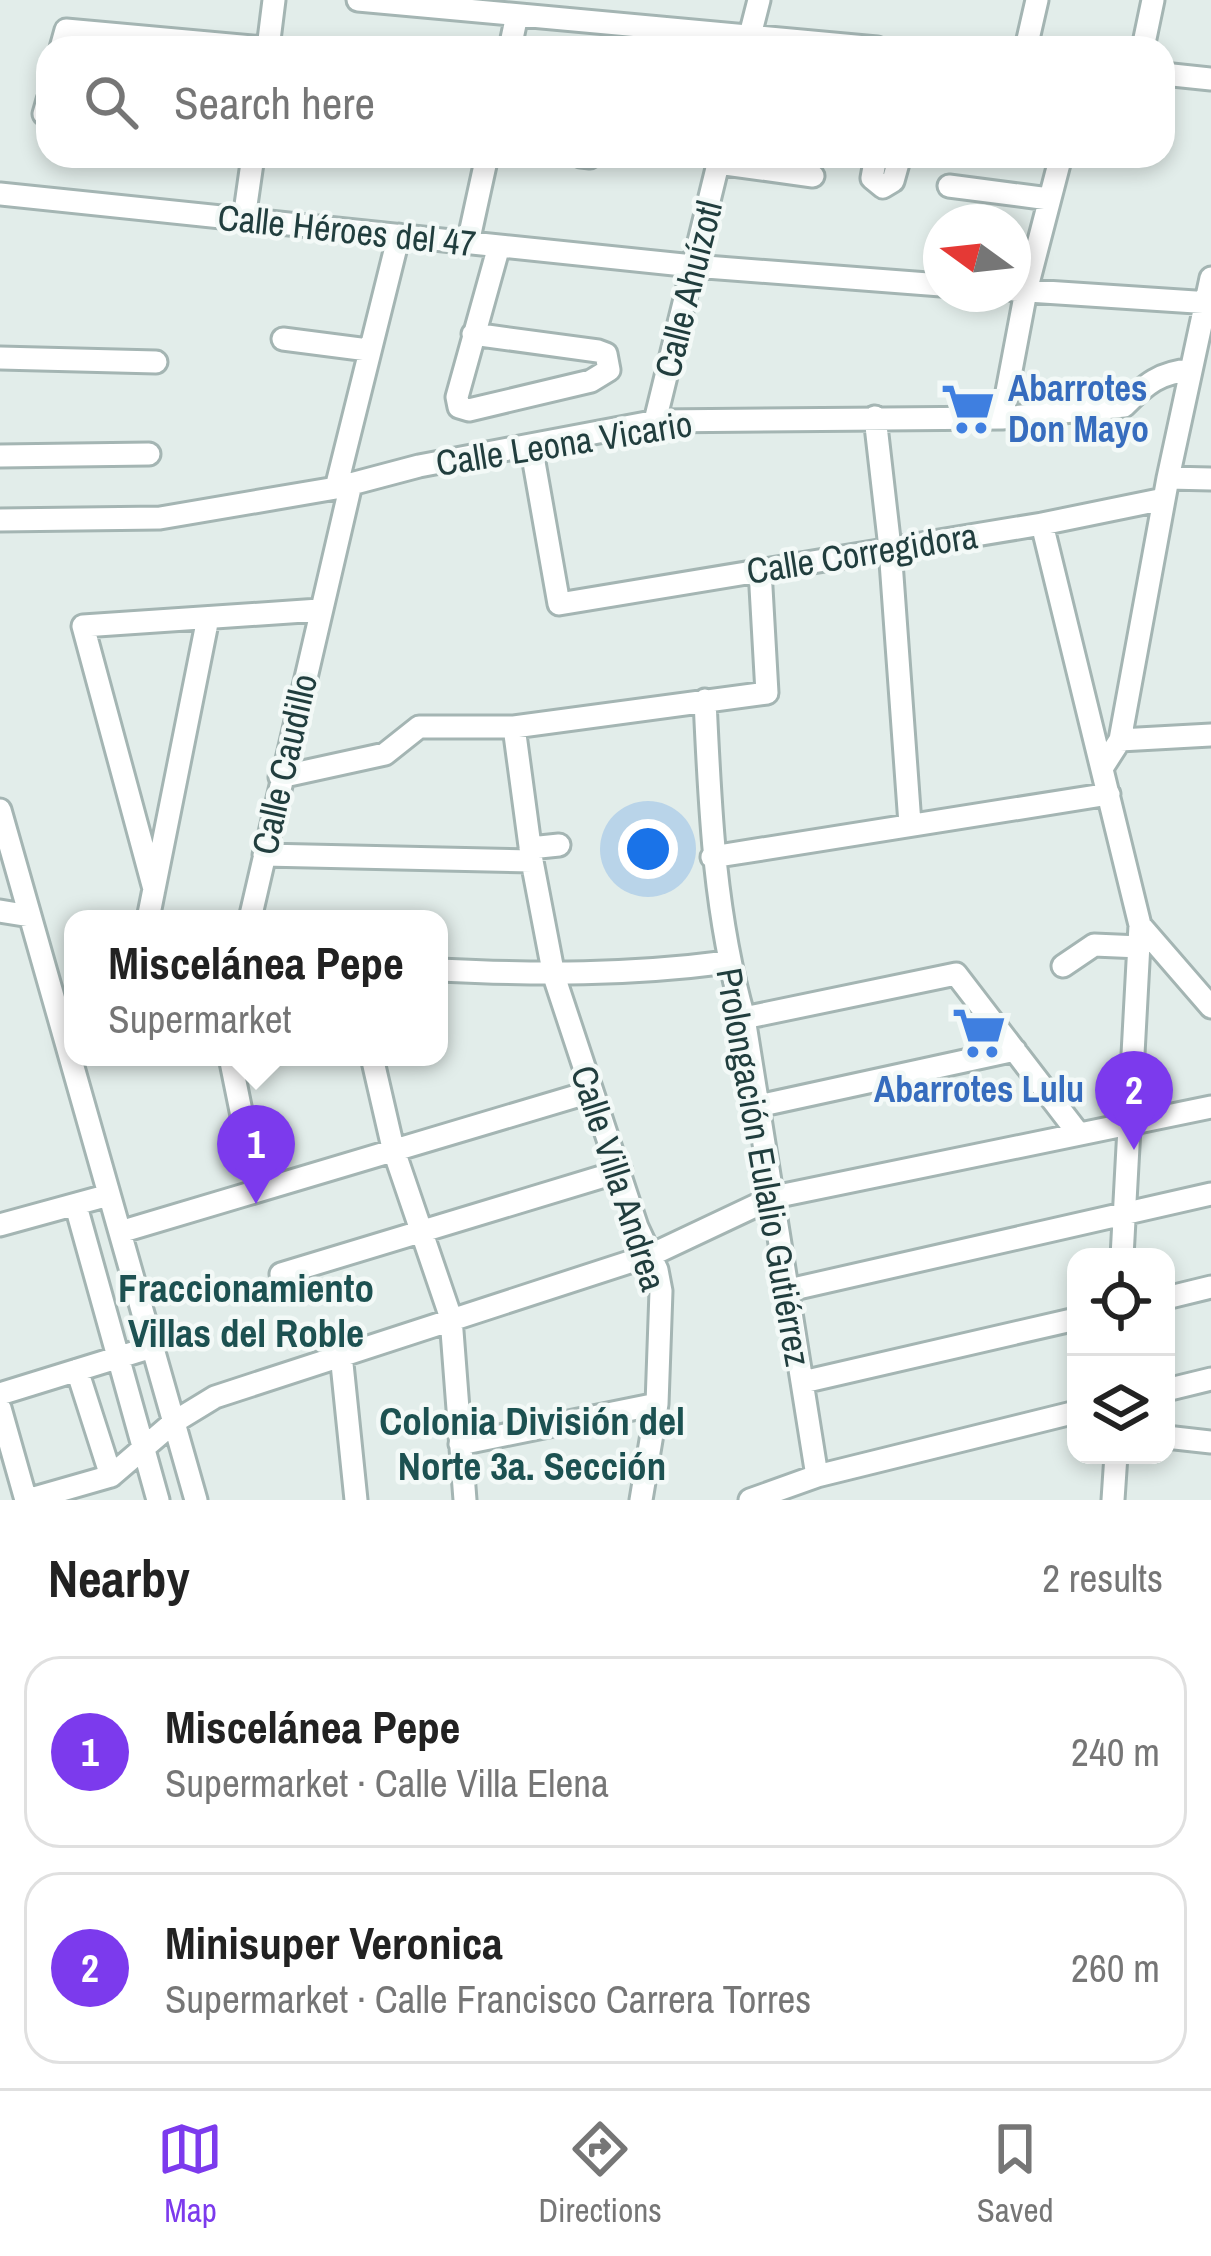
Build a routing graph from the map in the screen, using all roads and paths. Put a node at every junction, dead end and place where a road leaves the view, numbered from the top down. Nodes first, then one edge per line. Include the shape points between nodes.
1 (274, 0) edge
2 (358, 0) edge
3 (759, 0) edge
4 (1037, 0) edge
5 (1153, 0) edge
6 (580, 10) edge
7 (517, 15) junction
8 (65, 36) edge
9 (125, 36) edge
10 (268, 36) edge
11 (513, 36) edge
12 (716, 36) edge
13 (750, 36) edge
14 (1029, 36) edge
15 (1146, 36) edge
16 (1175, 75) edge
17 (1211, 79) edge
18 (251, 168) edge
19 (484, 168) edge
20 (717, 168) edge
21 (766, 168) edge
22 (873, 168) edge
23 (897, 168) edge
24 (1057, 168) edge
25 (813, 176) dead end
26 (949, 185) dead end
27 (0, 194) edge
28 (1049, 199) junction
29 (244, 219) junction
30 (399, 236) junction
31 (468, 243) junction
32 (500, 246) junction
33 (1031, 254) edge
34 (693, 266) junction
35 (1211, 278) edge
36 (923, 284) edge
37 (1031, 292) edge
38 (1208, 303) edge
39 (1016, 312) edge
40 (473, 334) junction
41 (283, 339) dead end
42 (368, 350) junction
43 (0, 358) edge
44 (157, 362) dead end
45 (1191, 370) junction
46 (875, 417) junction
47 (1002, 418) junction
48 (655, 421) junction
49 (531, 445) junction
50 (149, 454) dead end
51 (0, 456) edge
52 (1211, 478) edge
53 (344, 486) junction
54 (1166, 489) junction
55 (0, 520) edge
56 (1042, 524) junction
57 (890, 548) junction
58 (760, 570) junction
59 (320, 610) junction
60 (208, 618) junction
61 (705, 700) junction
62 (514, 727) junction
63 (1211, 735) edge
64 (1120, 740) junction
65 (1104, 765) junction
66 (280, 778) junction
67 (1109, 794) junction
68 (0, 810) edge
69 (910, 824) junction
70 (559, 845) dead end
71 (264, 855) junction
72 (531, 855) junction
73 (712, 857) junction
74 (154, 889) junction
75 (150, 910) edge
76 (252, 910) edge
77 (0, 911) edge
78 (30, 916) junction
79 (1140, 936) junction
80 (728, 962) junction
81 (1063, 966) dead end
82 (448, 970) edge
83 (554, 976) junction
84 (1211, 1007) edge
85 (64, 1008) edge
86 (744, 1018) junction
87 (1015, 1050) junction
88 (78, 1066) edge
89 (232, 1066) edge
90 (374, 1066) edge
91 (590, 1092) junction
92 (758, 1106) junction
93 (1211, 1107) edge
94 (242, 1116) dead end
95 (1132, 1122) junction
96 (1078, 1133) junction
97 (393, 1148) junction
98 (621, 1171) junction
99 (1211, 1194) edge
100 (110, 1195) junction
101 (774, 1197) junction
102 (76, 1206) junction
103 (1125, 1213) junction
104 (0, 1225) edge
105 (422, 1231) junction
106 (120, 1232) junction
107 (1123, 1248) edge
108 (651, 1255) junction
109 (281, 1274) dead end
110 (1211, 1287) edge
111 (789, 1290) junction
112 (1175, 1296) edge
113 (451, 1318) junction
114 (1067, 1321) edge
115 (152, 1347) junction
116 (340, 1354) junction
117 (116, 1359) junction
118 (77, 1370) junction
119 (1211, 1379) edge
120 (802, 1382) junction
121 (1175, 1388) edge
122 (0, 1394) edge
123 (657, 1404) junction
124 (0, 1408) edge
125 (1067, 1414) edge
126 (174, 1422) junction
127 (1175, 1438) edge
128 (1211, 1442) edge
129 (460, 1444) junction
130 (145, 1450) junction
131 (1115, 1464) edge
132 (111, 1476) junction
133 (817, 1476) junction
134 (756, 1498) edge
135 (27, 1500) edge
136 (158, 1500) edge
137 (196, 1500) edge
138 (356, 1500) edge
139 (465, 1500) edge
140 (641, 1500) edge
141 (1113, 1500) edge

1 - 10 street
2 - 7 street
3 - 13 street
4 - 14 street
5 - 15 street
6 - 7 street
6 - 12 street
7 - 11 street
8 - 9 street
16 - 17 street
18 - 29 street
19 - 31 street
20 - 34 street, Calle Ahuízotl
21 - 25 street
22 - 23 street via 883,187
24 - 28 street
26 - 28 street
27 - 29 street, Calle Héroes del 47
28 - 33 street
29 - 30 street, Calle Héroes del 47
30 - 31 street, Calle Héroes del 47
30 - 42 street, Calle Caudillo
31 - 32 street, Calle Héroes del 47
32 - 34 street, Calle Héroes del 47
32 - 40 street
34 - 36 street, Calle Héroes del 47
34 - 48 street, Calle Ahuízotl
35 - 38 street
37 - 38 street
38 - 45 street
39 - 47 street
40 - 40 street via 598,351 608,370 469,410 457,397
41 - 42 street
42 - 53 street, Calle Caudillo
43 - 44 street
45 - 47 street, Calle Leona Vicario via 1166,372 1124,406
45 - 54 street
46 - 47 street, Calle Leona Vicario
46 - 48 street, Calle Leona Vicario
46 - 57 street
48 - 49 street, Calle Leona Vicario
49 - 53 street, Calle Leona Vicario
49 - 58 street, Calle Corregidora via 559,604
50 - 51 street
52 - 54 street, Calle Corregidora
53 - 55 street, Calle Leona Vicario via 160,518
53 - 59 street, Calle Caudillo
54 - 56 street, Calle Corregidora
54 - 64 street
56 - 57 street, Calle Corregidora
56 - 65 street
57 - 58 street, Calle Corregidora
57 - 69 street
58 - 61 street via 767,694
59 - 60 street
59 - 66 street, Calle Caudillo
60 - 74 street
60 - 74 street via 83,626
61 - 62 street
61 - 73 street, Prolongación Eulalio Gutiérrez
62 - 66 street via 419,727 385,754
62 - 72 street, Calle Villa Andrea
63 - 64 street
64 - 65 street
65 - 67 street
66 - 71 street, Calle Caudillo
67 - 69 street
67 - 79 street
68 - 78 street
69 - 73 street
70 - 72 street
71 - 72 street
71 - 76 street, Calle Caudillo
72 - 83 street, Calle Villa Andrea
73 - 80 street, Prolongación Eulalio Gutiérrez
74 - 75 street
77 - 78 street
78 - 85 street
79 - 81 street via 1094,945
79 - 84 street
79 - 95 street
80 - 83 street
80 - 86 street, Prolongación Eulalio Gutiérrez
82 - 83 street
83 - 91 street, Calle Villa Andrea
86 - 87 street via 956,974
86 - 92 street, Prolongación Eulalio Gutiérrez
87 - 92 street
87 - 96 street
88 - 100 street
89 - 94 street
90 - 97 street
91 - 97 street
91 - 98 street, Calle Villa Andrea
92 - 101 street, Prolongación Eulalio Gutiérrez
93 - 95 street
95 - 96 street
95 - 103 street
96 - 101 street
97 - 105 street
97 - 106 street
98 - 105 street
98 - 108 street, Calle Villa Andrea
99 - 103 street
100 - 102 street
100 - 106 street
101 - 108 street
101 - 111 street, Prolongación Eulalio Gutiérrez
102 - 104 street
102 - 117 street
103 - 107 street
103 - 111 street
105 - 109 street
105 - 113 street
106 - 115 street
108 - 113 street
108 - 123 street, Calle Villa Andrea via 661,1291
110 - 112 street
111 - 120 street, Prolongación Eulalio Gutiérrez
113 - 116 street
113 - 129 street
114 - 120 street
115 - 117 street
115 - 126 street
116 - 126 street via 215,1396
116 - 138 street
117 - 118 street
117 - 130 street
118 - 122 street
118 - 132 street
119 - 121 street
120 - 133 street, Prolongación Eulalio Gutiérrez
123 - 129 street
123 - 140 street, Calle Villa Andrea
124 - 135 street
125 - 133 street
126 - 130 street
126 - 137 street
127 - 128 street
129 - 139 street
130 - 132 street
130 - 136 street
131 - 141 street
132 - 135 street
133 - 134 street

